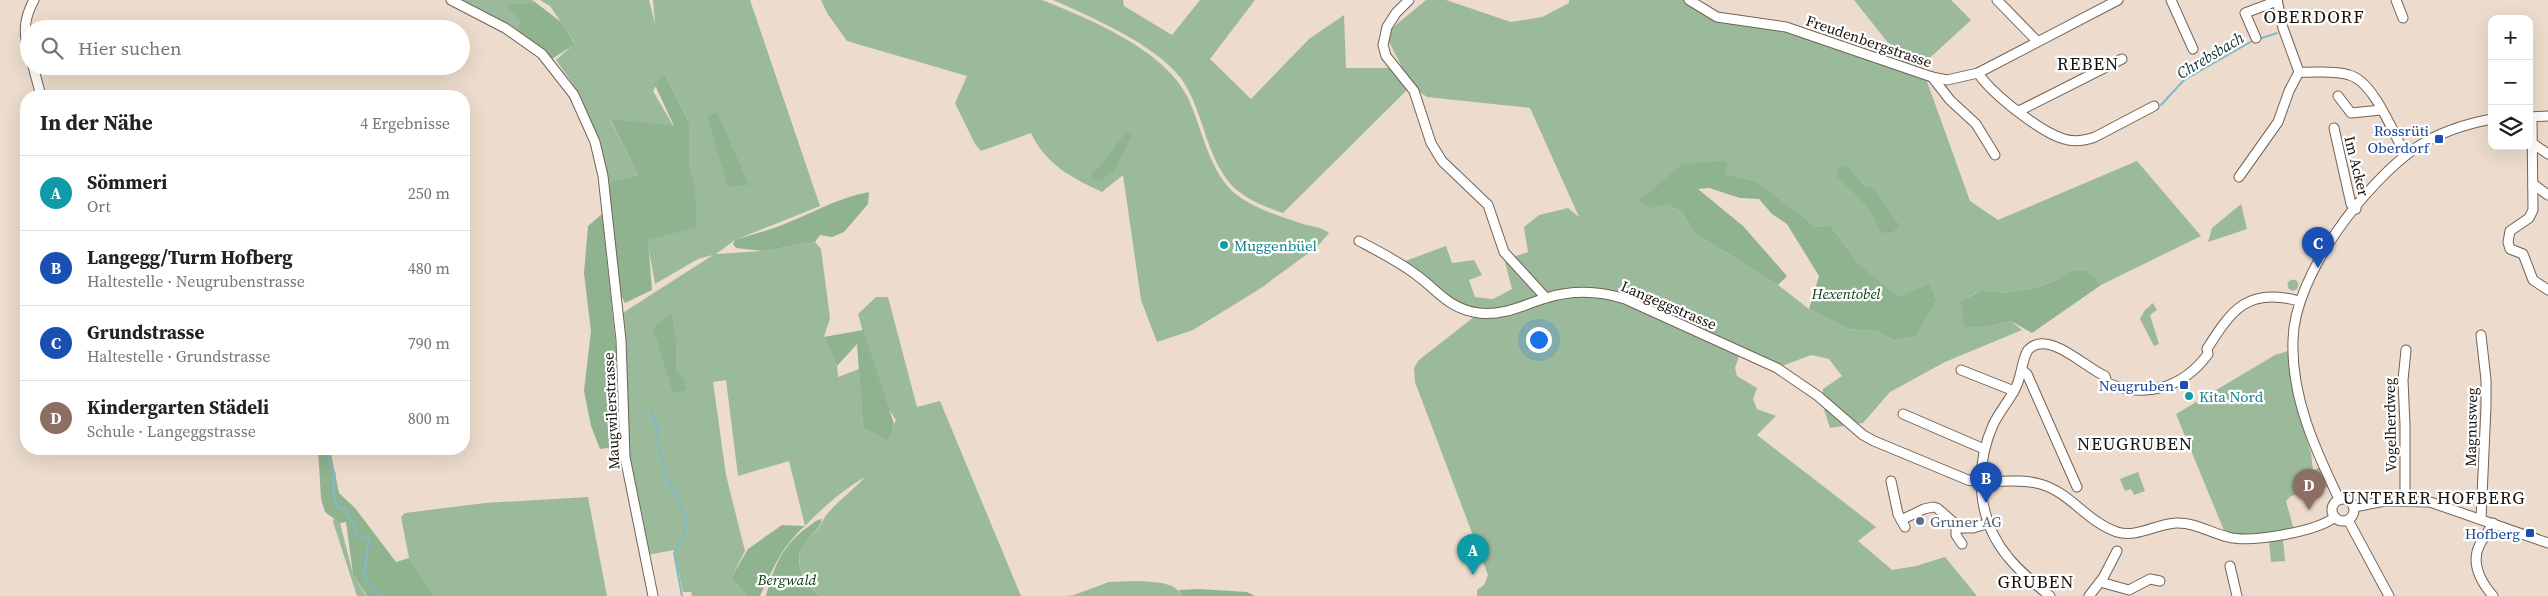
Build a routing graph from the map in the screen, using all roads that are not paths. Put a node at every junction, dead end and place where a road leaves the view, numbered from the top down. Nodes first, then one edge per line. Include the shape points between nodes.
1 (34, 0) edge
2 (451, 0) edge
3 (1408, 0) edge
4 (1689, 0) edge
5 (1997, 0) edge
6 (2118, 0) edge
7 (2171, 0) edge
8 (2396, 0) edge
9 (2277, 1) edge
10 (2404, 18) dead end
11 (26, 20) edge
12 (2256, 38) dead end
13 (2037, 41) junction
14 (2193, 49) dead end
15 (2122, 59) dead end
16 (2299, 72) junction
17 (1978, 73) junction
18 (35, 75) edge
19 (1932, 77) junction
20 (39, 90) edge
21 (2338, 96) dead end
22 (2154, 106) dead end
23 (2381, 110) junction
24 (2019, 111) junction
25 (2548, 116) edge
26 (2533, 117) edge
27 (2488, 120) edge
28 (2334, 128) dead end
29 (2533, 144) edge
30 (2532, 150) edge
31 (2548, 154) edge
32 (1995, 155) dead end
33 (2406, 155) junction
34 (2239, 177) dead end
35 (2533, 184) junction
36 (2548, 195) edge
37 (2356, 209) junction
38 (1359, 241) dead end
39 (2548, 290) edge
40 (1546, 298) junction
41 (2299, 301) junction
42 (2481, 334) dead end
43 (2406, 350) dead end
44 (1961, 370) dead end
45 (2022, 370) junction
46 (2014, 391) junction
47 (1903, 414) dead end
48 (1984, 449) junction
49 (1892, 481) dead end
50 (1979, 482) junction
51 (2077, 487) dead end
52 (2338, 499) junction
53 (2405, 500) junction
54 (2354, 507) junction
55 (2335, 517) junction
56 (2481, 519) junction
57 (2348, 520) junction
58 (1989, 523) junction
59 (2493, 523) junction
60 (1956, 526) junction
61 (2548, 543) edge
62 (1962, 544) dead end
63 (2117, 550) dead end
64 (2230, 566) dead end
65 (2160, 581) dead end
66 (2100, 582) junction
67 (653, 596) edge
68 (2050, 596) edge
69 (2089, 596) edge
70 (2236, 596) edge
71 (2389, 596) edge
72 (2493, 596) edge

1 - 11 street
2 - 67 street, Maugwilerstrasse via 505,28 542,54 565,81 582,109 595,142 603,176 617,312 625,458
3 - 40 street via 1388,27 1383,45 1386,56 1414,90 1432,143 1442,161 1488,205 1504,252
4 - 19 street, Freudenbergstrasse via 1717,17 1786,28
5 - 13 street
6 - 13 street, Freudenbergstrasse
7 - 14 street
8 - 10 street
9 - 12 street via 2245,13
9 - 16 street
13 - 17 street, Freudenbergstrasse
15 - 24 street
16 - 23 street via 2352,75 2368,88
16 - 34 street via 2278,122
17 - 19 street, Freudenbergstrasse via 1947,80
17 - 24 street via 1996,95
18 - 20 street
19 - 32 street via 1950,100 1976,124
21 - 23 street via 2351,113
22 - 24 street via 2084,141 2055,135
23 - 33 street
25 - 26 street
27 - 33 street via 2452,129
28 - 37 street, Im Acker via 2351,204
29 - 31 street
30 - 35 street
33 - 37 street
35 - 36 street
35 - 39 street via 2532,213 2510,232 2508,242 2510,249 2523,254 2532,280
37 - 41 street via 2326,246
38 - 40 street, Langeggstrasse via 1406,267 1458,308 1479,313 1505,312
40 - 50 street, Langeggstrasse via 1584,292 1619,297 1777,368 1818,396 1863,435 1960,477
41 - 45 street via 2265,296 2240,306 2225,320 2207,348 2208,354 2195,370 2163,388 2143,391 2122,389 2107,383 2105,376 2046,342 2028,350
41 - 52 street via 2293,339 2297,390 2308,428
42 - 56 street, Magnusweg via 2486,406
43 - 53 street, Vogelherdweg via 2402,380
44 - 46 street
45 - 46 street
45 - 51 street via 2027,374
46 - 48 street via 1996,418
47 - 48 street
48 - 50 street
49 - 60 street via 1898,514 1903,523 1933,507
50 - 55 street via 2041,484 2053,489 2097,522 2128,534 2185,524 2228,537 2255,538 2312,527
50 - 58 street
52 - 54 street via 2348,499
52 - 55 street via 2332,507
53 - 54 street
53 - 56 street via 2440,505
54 - 57 street via 2354,514
55 - 57 street
56 - 59 street
57 - 71 street
58 - 60 street via 1966,529
58 - 68 street via 2007,556
59 - 61 street
59 - 72 street via 2480,544 2476,559 2480,576
60 - 62 street via 1956,535
63 - 66 street via 2114,561
64 - 70 street
65 - 66 street via 2150,579 2129,590
66 - 69 street

